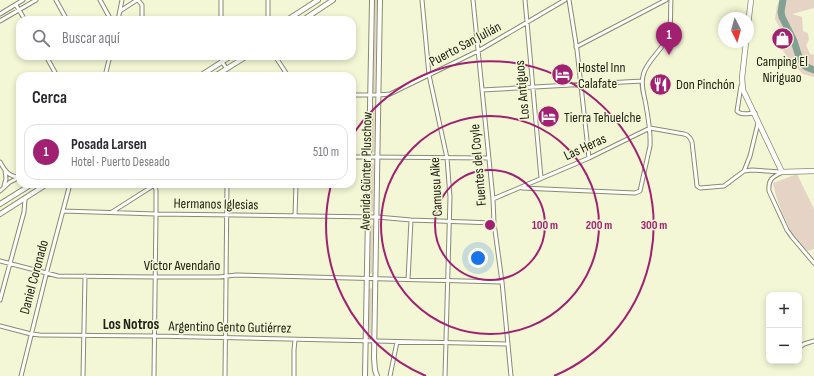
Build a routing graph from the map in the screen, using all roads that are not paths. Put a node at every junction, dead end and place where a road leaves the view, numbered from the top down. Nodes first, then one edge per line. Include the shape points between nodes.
1 (23, 0) edge
2 (36, 0) edge
3 (56, 0) edge
4 (100, 0) edge
5 (122, 0) edge
6 (137, 0) edge
7 (221, 0) edge
8 (268, 0) edge
9 (333, 0) edge
10 (372, 0) edge
11 (380, 0) edge
12 (422, 0) edge
13 (472, 0) edge
14 (525, 0) edge
15 (565, 0) edge
16 (569, 0) edge
17 (666, 0) edge
18 (671, 0) edge
19 (751, 0) edge
20 (317, 1) edge
21 (16, 4) junction
22 (320, 9) junction
23 (19, 10) junction
24 (120, 11) junction
25 (750, 12) edge
26 (0, 14) edge
27 (23, 16) edge
28 (65, 16) edge
29 (109, 16) edge
30 (119, 16) edge
31 (142, 16) edge
32 (221, 16) edge
33 (268, 16) edge
34 (293, 16) edge
35 (309, 16) edge
36 (0, 21) edge
37 (527, 22) junction
38 (576, 47) junction
39 (745, 48) edge
40 (478, 52) junction
41 (48, 60) edge
42 (109, 60) edge
43 (225, 60) edge
44 (241, 60) edge
45 (278, 60) edge
46 (222, 62) junction
47 (227, 69) junction
48 (55, 72) edge
49 (106, 72) edge
50 (206, 72) edge
51 (222, 72) edge
52 (285, 72) edge
53 (429, 75) junction
54 (742, 78) junction
55 (642, 81) junction
56 (581, 84) junction
57 (533, 87) junction
58 (482, 90) junction
59 (356, 95) edge
60 (370, 95) junction
61 (379, 95) junction
62 (755, 113) junction
63 (758, 121) junction
64 (650, 128) junction
65 (356, 157) edge
66 (369, 157) junction
67 (378, 157) junction
68 (447, 158) junction
69 (489, 158) junction
70 (589, 158) junction
71 (0, 162) edge
72 (5, 170) junction
73 (744, 171) junction
74 (814, 171) edge
75 (782, 172) junction
76 (16, 176) edge
77 (541, 178) junction
78 (16, 179) edge
79 (519, 187) junction
80 (3, 188) junction
81 (26, 188) edge
82 (41, 188) edge
83 (69, 188) edge
84 (149, 188) edge
85 (156, 188) edge
86 (227, 188) edge
87 (296, 188) edge
88 (0, 191) edge
89 (25, 199) junction
90 (493, 199) junction
91 (0, 204) edge
92 (63, 211) junction
93 (112, 212) junction
94 (0, 214) edge
95 (156, 214) junction
96 (227, 215) junction
97 (296, 216) junction
98 (377, 217) junction
99 (368, 218) junction
100 (411, 220) junction
101 (449, 220) junction
102 (494, 222) junction
103 (0, 262) edge
104 (814, 263) edge
105 (10, 264) junction
106 (46, 274) junction
107 (85, 276) junction
108 (226, 276) junction
109 (155, 277) junction
110 (366, 279) junction
111 (376, 279) junction
112 (408, 280) junction
113 (447, 280) junction
114 (502, 282) junction
115 (0, 300) edge
116 (0, 326) edge
117 (30, 334) junction
118 (84, 336) junction
119 (154, 336) junction
120 (226, 338) junction
121 (296, 340) junction
122 (366, 341) junction
123 (374, 341) junction
124 (814, 341) edge
125 (397, 342) junction
126 (446, 343) junction
127 (508, 344) junction
128 (802, 346) edge
129 (21, 376) edge
130 (83, 376) edge
131 (154, 376) edge
132 (225, 376) edge
133 (294, 376) edge
134 (365, 376) edge
135 (377, 376) edge
136 (390, 376) edge
137 (445, 376) edge
138 (511, 376) edge

1 - 21 street
2 - 23 street
3 - 28 street
4 - 29 street
5 - 24 street
6 - 24 street
6 - 31 street via 142,5
7 - 32 street
8 - 33 street
9 - 22 street
10 - 60 street, Avenida Günter Pluschow
11 - 61 street, Avenida Günter Pluschow
12 - 53 street, Camusu Aike
13 - 40 street, Fuentes del Coyle
14 - 37 street, Los Antiguos
15 - 37 street, Puerto San Julián
16 - 38 street
17 - 38 street
18 - 55 street via 669,35 644,70
19 - 25 main road
20 - 22 street
20 - 34 street
21 - 23 street
21 - 26 street
22 - 35 street
23 - 27 street
23 - 36 street
24 - 30 street
37 - 40 street, Puerto San Julián
37 - 57 street, Los Antiguos
38 - 56 street
39 - 54 main road
40 - 53 street, Puerto San Julián
40 - 58 street, Fuentes del Coyle
41 - 48 street
42 - 49 street
43 - 46 street
44 - 47 street
45 - 52 street
46 - 47 street
46 - 50 street
47 - 51 street
53 - 61 street, Puerto San Julián via 390,94
53 - 68 street, Camusu Aike
54 - 62 main road via 743,90
54 - 62 street via 737,111 743,114
55 - 56 street
55 - 64 street
56 - 57 street
56 - 70 street
57 - 58 street
57 - 77 street, Los Antiguos
58 - 69 street, Fuentes del Coyle
59 - 60 street, Puerto San Julián
60 - 61 street, Puerto San Julián
60 - 66 street, Avenida Günter Pluschow
61 - 67 street, Avenida Günter Pluschow
62 - 63 main road
63 - 73 street
63 - 75 main road
64 - 70 street, Las Heras
64 - 73 street via 687,135 690,138 697,186 700,188 724,186
64 - 79 street via 650,146 641,189 636,193
65 - 66 street
66 - 67 street
66 - 99 street, Avenida Günter Pluschow
67 - 68 street
67 - 98 street, Avenida Günter Pluschow
68 - 69 street
68 - 101 street, Camusu Aike
69 - 90 street, Fuentes del Coyle
70 - 77 street, Las Heras
71 - 72 street
72 - 76 street
72 - 80 street via 6,182
73 - 75 street
74 - 75 main road
75 - 104 street via 770,180 769,191 792,237
77 - 79 street, Las Heras
78 - 80 street
79 - 90 street, Las Heras
80 - 88 street
81 - 91 street
82 - 89 street
83 - 92 street, Daniel Coronado
84 - 93 street
85 - 95 street
86 - 96 street
87 - 97 street
89 - 94 street
89 - 105 street
90 - 102 street, Fuentes del Coyle
92 - 93 street, Hermanos Iglesias
92 - 106 street, Daniel Coronado
93 - 95 street, Hermanos Iglesias
95 - 96 street, Hermanos Iglesias
95 - 109 street
96 - 97 street, Hermanos Iglesias
96 - 108 street
97 - 99 street, Hermanos Iglesias
98 - 99 street, Hermanos Iglesias
98 - 100 street, Hermanos Iglesias
98 - 111 street, Avenida Günter Pluschow
99 - 110 street, Avenida Günter Pluschow
100 - 101 street, Hermanos Iglesias
100 - 112 street
101 - 102 street, Hermanos Iglesias
101 - 113 street, Camusu Aike
102 - 114 street, Fuentes del Coyle
103 - 105 street, Víctor Avendaño
105 - 106 street, Víctor Avendaño
105 - 115 street
106 - 107 street, Víctor Avendaño
106 - 117 street, Daniel Coronado
107 - 109 street, Víctor Avendaño
107 - 118 street
108 - 109 street, Víctor Avendaño
108 - 110 street, Víctor Avendaño
108 - 120 street
109 - 119 street
110 - 111 street, Víctor Avendaño
110 - 122 street, Avenida Günter Pluschow
111 - 112 street, Víctor Avendaño
111 - 123 street, Avenida Günter Pluschow
112 - 113 street, Víctor Avendaño
113 - 114 street, Víctor Avendaño
113 - 126 street, Camusu Aike
114 - 127 street, Fuentes del Coyle
116 - 117 street, Argentino Gento Gutiérrez
117 - 118 street, Argentino Gento Gutiérrez
117 - 129 street, Daniel Coronado
118 - 119 street, Argentino Gento Gutiérrez
118 - 130 street
119 - 120 street, Argentino Gento Gutiérrez
119 - 131 street
120 - 121 street, Argentino Gento Gutiérrez
120 - 132 street
121 - 122 street, Argentino Gento Gutiérrez
121 - 133 street
122 - 123 street, Argentino Gento Gutiérrez
122 - 134 street, Avenida Günter Pluschow
123 - 125 street, Argentino Gento Gutiérrez
123 - 135 street, Avenida Günter Pluschow
124 - 128 street
125 - 126 street, Argentino Gento Gutiérrez
125 - 136 street
126 - 127 street, Argentino Gento Gutiérrez
126 - 137 street, Camusu Aike
127 - 138 street, Fuentes del Coyle

